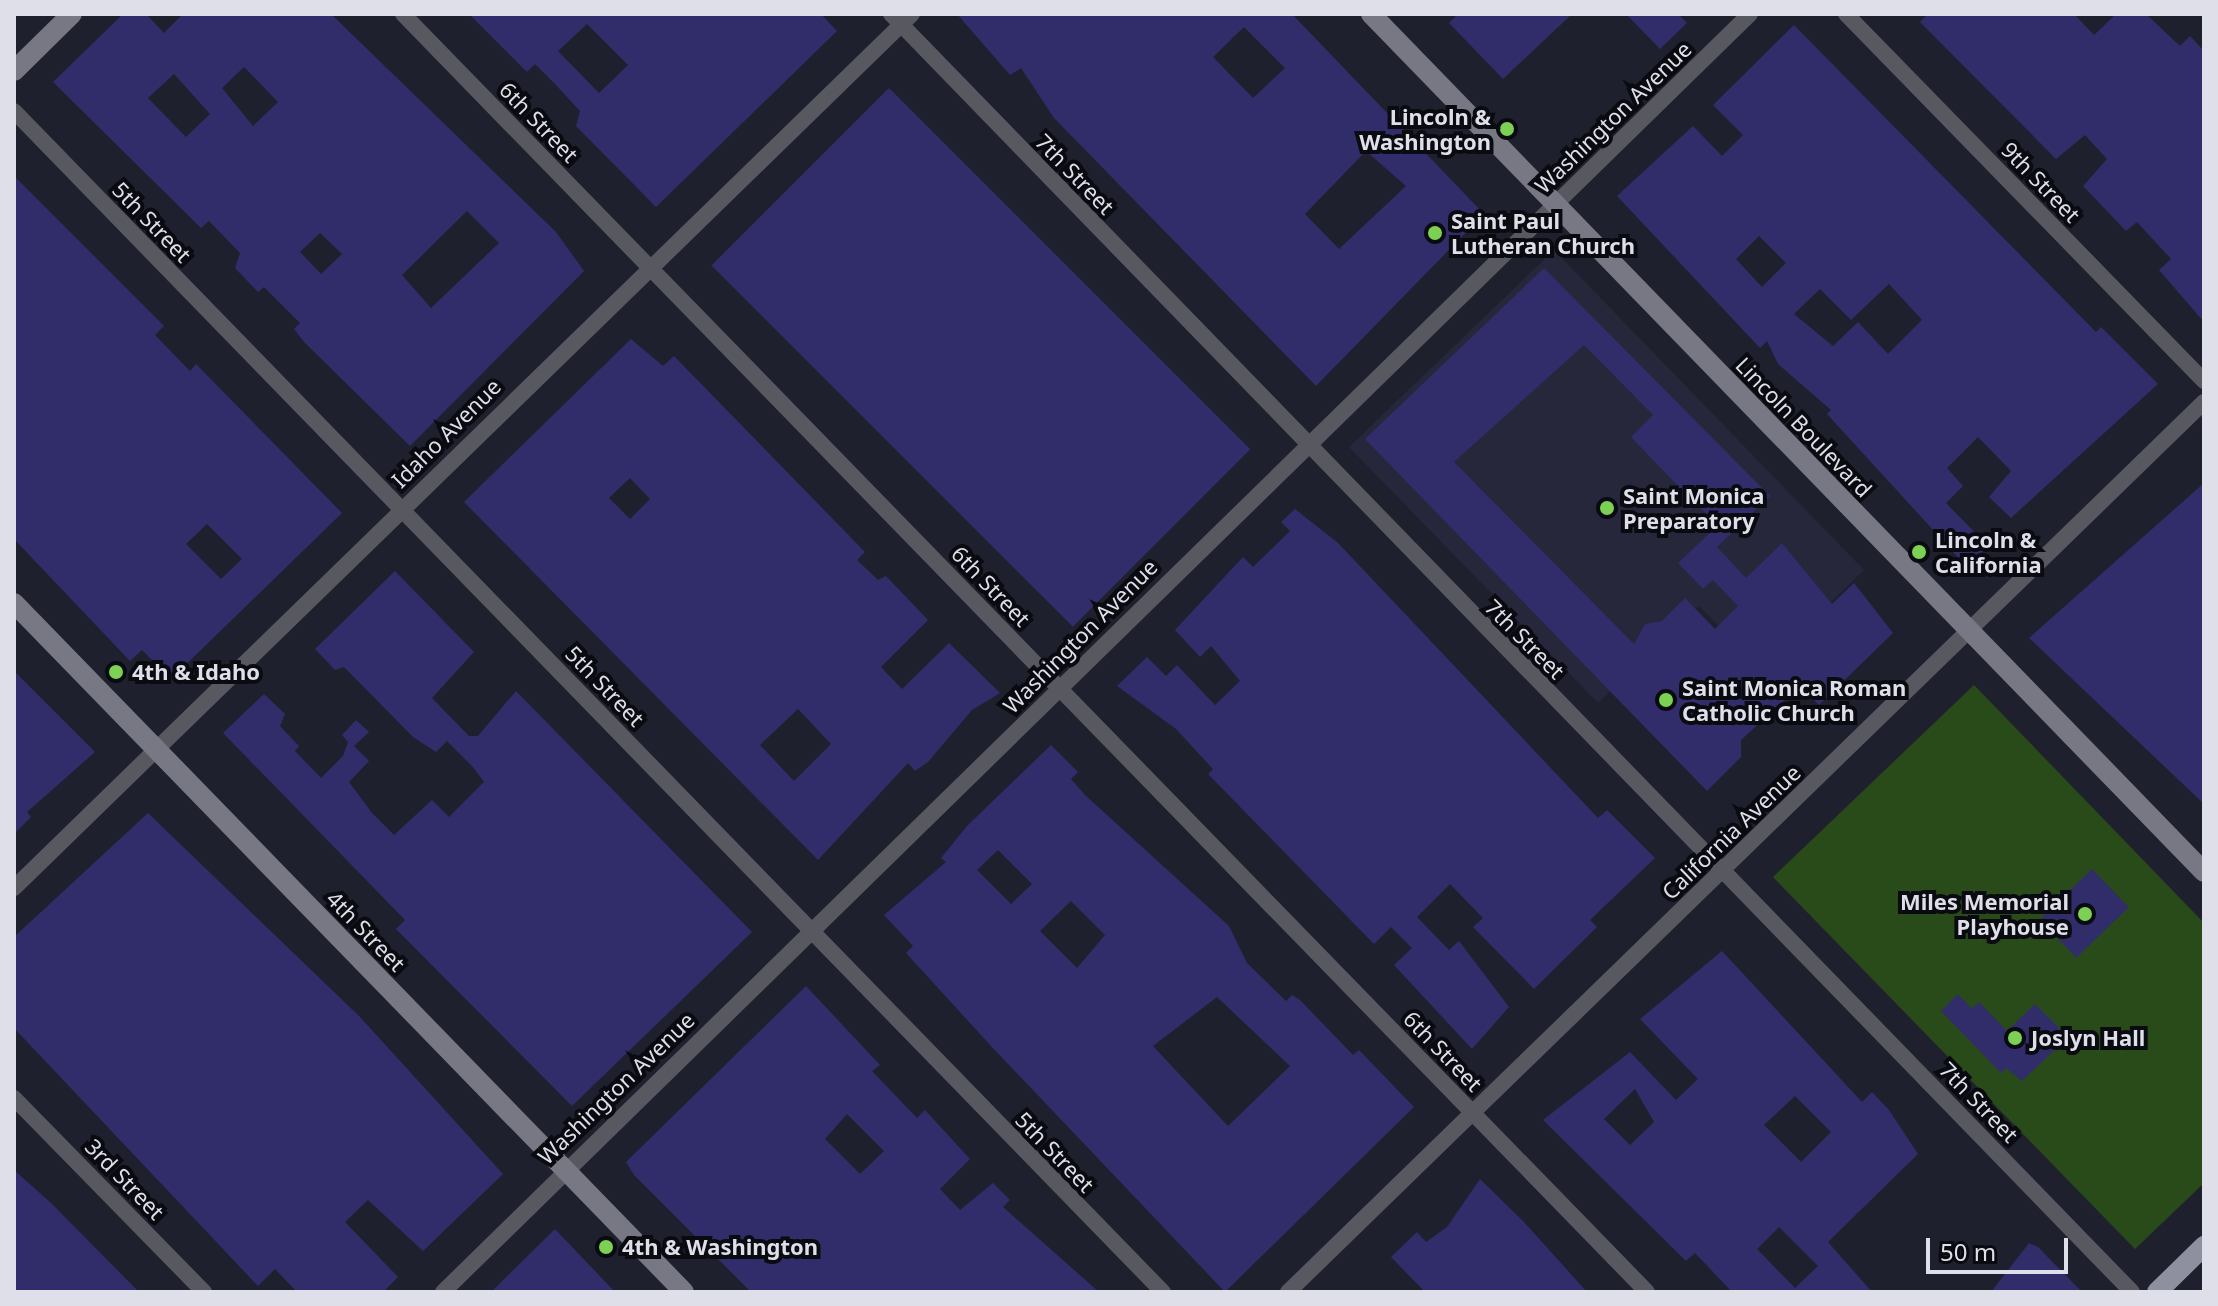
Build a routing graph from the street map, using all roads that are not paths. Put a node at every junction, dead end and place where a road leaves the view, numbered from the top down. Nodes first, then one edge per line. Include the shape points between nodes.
1 (72, 14) edge
2 (403, 14) edge
3 (1371, 14) edge
4 (1750, 14) edge
5 (1846, 14) edge
6 (901, 18) edge
7 (14, 71) edge
8 (14, 111) edge
9 (1553, 204) junction
10 (651, 268) junction
11 (2204, 381) edge
12 (2204, 402) edge
13 (1304, 446) junction
14 (400, 509) junction
15 (14, 603) edge
16 (1969, 632) junction
17 (1058, 687) junction
18 (156, 749) junction
19 (1723, 870) junction
20 (2204, 872) edge
21 (14, 888) edge
22 (811, 928) junction
23 (14, 1098) edge
24 (1473, 1113) junction
25 (564, 1168) junction
26 (2204, 1246) edge
27 (204, 1292) edge
28 (443, 1292) edge
29 (684, 1292) edge
30 (1163, 1292) edge
31 (1288, 1292) edge
32 (1647, 1292) edge
33 (2132, 1292) edge
34 (2157, 1292) edge

1 - 7 street
2 - 10 street, 6th Street
3 - 9 street, Lincoln Boulevard
4 - 9 street, Washington Avenue
5 - 11 street, 9th Street
6 - 10 street, Idaho Avenue
6 - 13 street, 7th Street
8 - 14 street, 5th Street
9 - 13 street, Washington Avenue
9 - 16 street, Lincoln Boulevard
10 - 14 street, Idaho Avenue
10 - 17 street, 6th Street
12 - 16 street, California Avenue
13 - 17 street, Washington Avenue
13 - 19 street, 7th Street
14 - 18 street, Idaho Avenue
14 - 22 street, 5th Street
15 - 18 street, 4th Street
16 - 19 street, California Avenue
16 - 20 street, Lincoln Boulevard
17 - 22 street, Washington Avenue
17 - 24 street, 6th Street
18 - 21 street, Idaho Avenue
18 - 25 street, 4th Street
19 - 24 street, California Avenue
19 - 33 street, 7th Street
22 - 25 street, Washington Avenue
22 - 30 street, 5th Street
23 - 27 street, 3rd Street
24 - 31 street, California Avenue
24 - 32 street, 6th Street
25 - 28 street, Washington Avenue
25 - 29 street, 4th Street
26 - 34 main road

